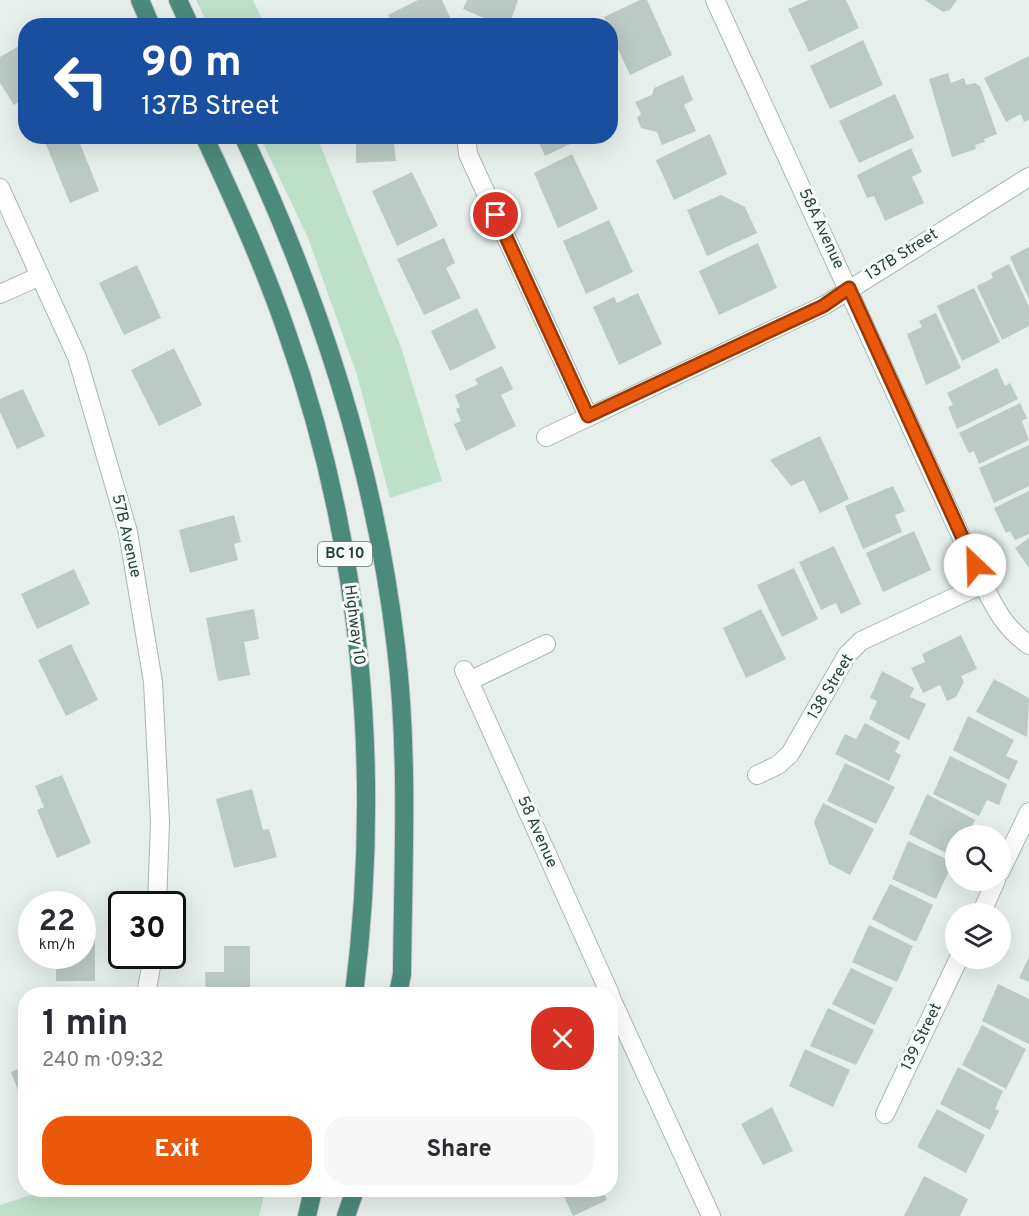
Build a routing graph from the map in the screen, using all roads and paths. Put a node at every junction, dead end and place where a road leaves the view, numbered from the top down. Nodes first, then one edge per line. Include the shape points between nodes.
1 (140, 0) edge
2 (178, 0) edge
3 (715, 0) edge
4 (148, 18) edge
5 (186, 18) edge
6 (207, 144) edge
7 (247, 144) edge
8 (467, 144) edge
9 (1029, 177) edge
10 (0, 188) edge
11 (40, 276) junction
12 (849, 288) junction
13 (0, 294) edge
14 (588, 416) junction
15 (546, 437) dead end
16 (983, 584) junction
17 (546, 644) dead end
18 (1029, 645) edge
19 (757, 775) dead end
20 (1029, 812) edge
21 (1011, 849) edge
22 (157, 891) edge
23 (151, 969) edge
24 (954, 969) edge
25 (147, 987) edge
26 (355, 987) edge
27 (399, 987) edge
28 (606, 987) edge
29 (618, 1013) edge
30 (885, 1114) dead end
31 (312, 1197) edge
32 (353, 1197) edge
33 (306, 1216) edge
34 (346, 1216) edge
35 (711, 1216) edge

1 - 4 highway
2 - 5 highway
3 - 12 street, 58A Avenue
6 - 26 highway, Highway 10 / BC 10 via 287,332 321,444 341,531 359,647 368,764 366,877
7 - 27 highway, BC 10 via 304,273 327,339 356,433 377,523 396,648 403,754
8 - 14 street via 468,154
9 - 12 street, 137B Street
10 - 11 street, 57B Avenue
11 - 13 street
11 - 22 street, 57B Avenue via 77,357 128,532 153,682 160,822
12 - 14 street, 137B Street via 823,306
12 - 16 street, 58A Avenue
14 - 15 street, 137B Street
16 - 18 street, 58A Avenue via 999,617
16 - 19 street, 138 Street via 861,641 847,655 790,754
17 - 28 street, 58 Avenue via 467,676
20 - 21 street
23 - 25 street
24 - 30 street, 139 Street
29 - 35 street, 58 Avenue
31 - 33 highway
32 - 34 highway

